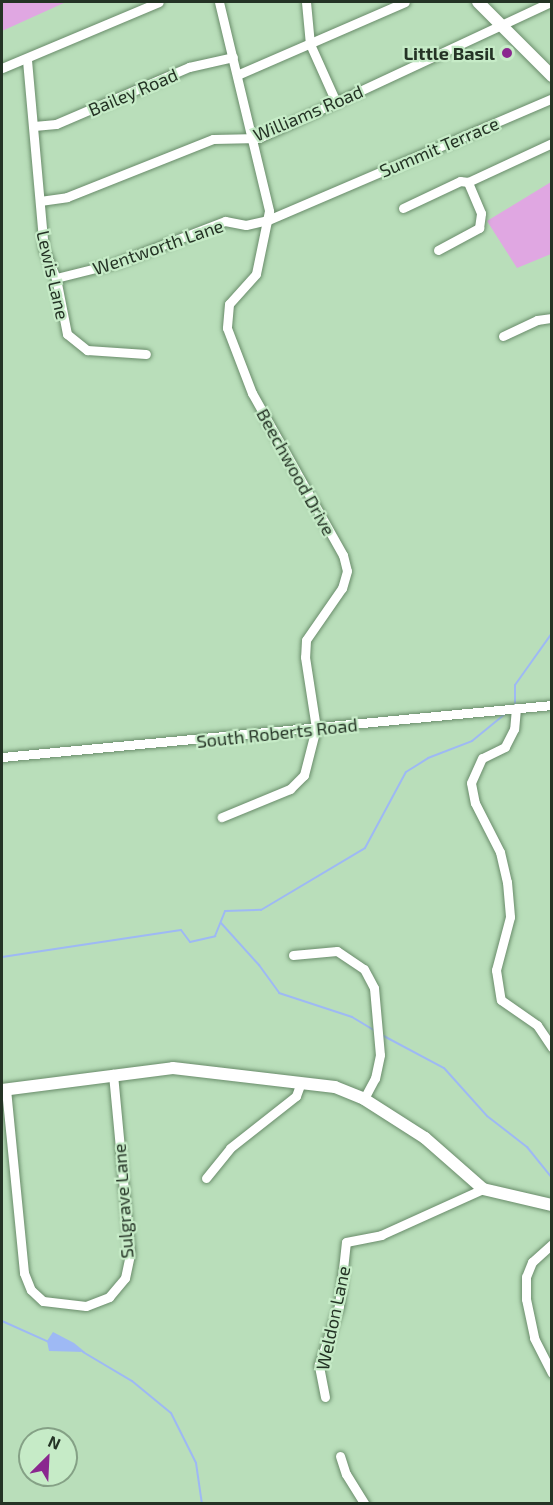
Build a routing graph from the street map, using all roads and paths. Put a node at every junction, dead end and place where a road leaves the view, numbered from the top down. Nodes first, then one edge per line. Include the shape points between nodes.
1 (159, 2) edge
2 (219, 2) edge
3 (306, 2) edge
4 (405, 2) edge
5 (478, 2) edge
6 (551, 2) edge
7 (503, 26) junction
8 (310, 44) junction
9 (233, 57) junction
10 (27, 60) junction
11 (2, 69) edge
12 (237, 75) junction
13 (552, 76) edge
14 (552, 98) edge
15 (336, 102) junction
16 (34, 126) junction
17 (251, 139) junction
18 (552, 143) edge
19 (468, 182) junction
20 (326, 194) joint
21 (40, 201) junction
22 (403, 208) dead end
23 (268, 220) junction
24 (438, 250) dead end
25 (56, 278) junction
26 (552, 318) edge
27 (503, 336) dead end
28 (146, 354) dead end
29 (552, 705) edge
30 (516, 708) junction
31 (316, 728) junction
32 (2, 758) edge
33 (222, 817) dead end
34 (294, 955) dead end
35 (552, 1047) edge
36 (113, 1074) junction
37 (301, 1082) junction
38 (4, 1090) edge
39 (364, 1099) junction
40 (206, 1178) dead end
41 (483, 1189) junction
42 (552, 1205) edge
43 (552, 1244) edge
44 (552, 1373) edge
45 (324, 1396) dead end
46 (340, 1456) dead end
47 (365, 1503) edge

1 - 10 street
2 - 9 street
3 - 8 street
4 - 8 street
5 - 7 main road
6 - 7 street, Williams Road
7 - 13 main road
7 - 15 street, Williams Road
8 - 12 street
8 - 15 street
9 - 12 street
9 - 16 street, Bailey Road via 189,67 56,124
10 - 11 street
10 - 16 street, Lewis Lane
12 - 17 street
14 - 20 street, Summit Terrace via 416,160
15 - 17 street, Williams Road
16 - 21 street, Lewis Lane
17 - 21 street, Williams Road via 213,139 67,197
17 - 23 street
18 - 19 street
19 - 22 street via 459,181
19 - 24 street via 481,213 479,228
20 - 23 street, Wentworth Lane
21 - 25 street, Lewis Lane via 44,249
23 - 25 street, Wentworth Lane via 246,225 225,221 93,271
23 - 31 street, Beechwood Drive via 256,274 230,304 227,328 252,393 343,555 347,572 342,588 306,640
25 - 28 street, Lewis Lane via 67,334 79,346
26 - 27 street
29 - 30 street, South Roberts Road
30 - 31 street, South Roberts Road
30 - 35 street via 514,729 505,747 482,758 471,783 475,803 500,852 507,882 510,917 496,970 501,1000 537,1025
31 - 32 street, South Roberts Road
31 - 33 street via 304,775 290,789
34 - 39 street via 337,951 364,969 374,988 380,1054 375,1078
36 - 37 main road via 173,1068
36 - 38 main road
36 - 38 street, Sulgrave Lane via 130,1254 125,1278 109,1297 86,1306 43,1301 31,1290 24,1273
37 - 39 main road via 335,1087
37 - 40 street via 296,1096 230,1149
39 - 41 main road via 425,1138
41 - 42 main road
41 - 45 street, Weldon Lane via 381,1235 346,1242 339,1306 319,1365
43 - 44 street via 532,1262 526,1277 534,1338
46 - 47 street via 346,1474

